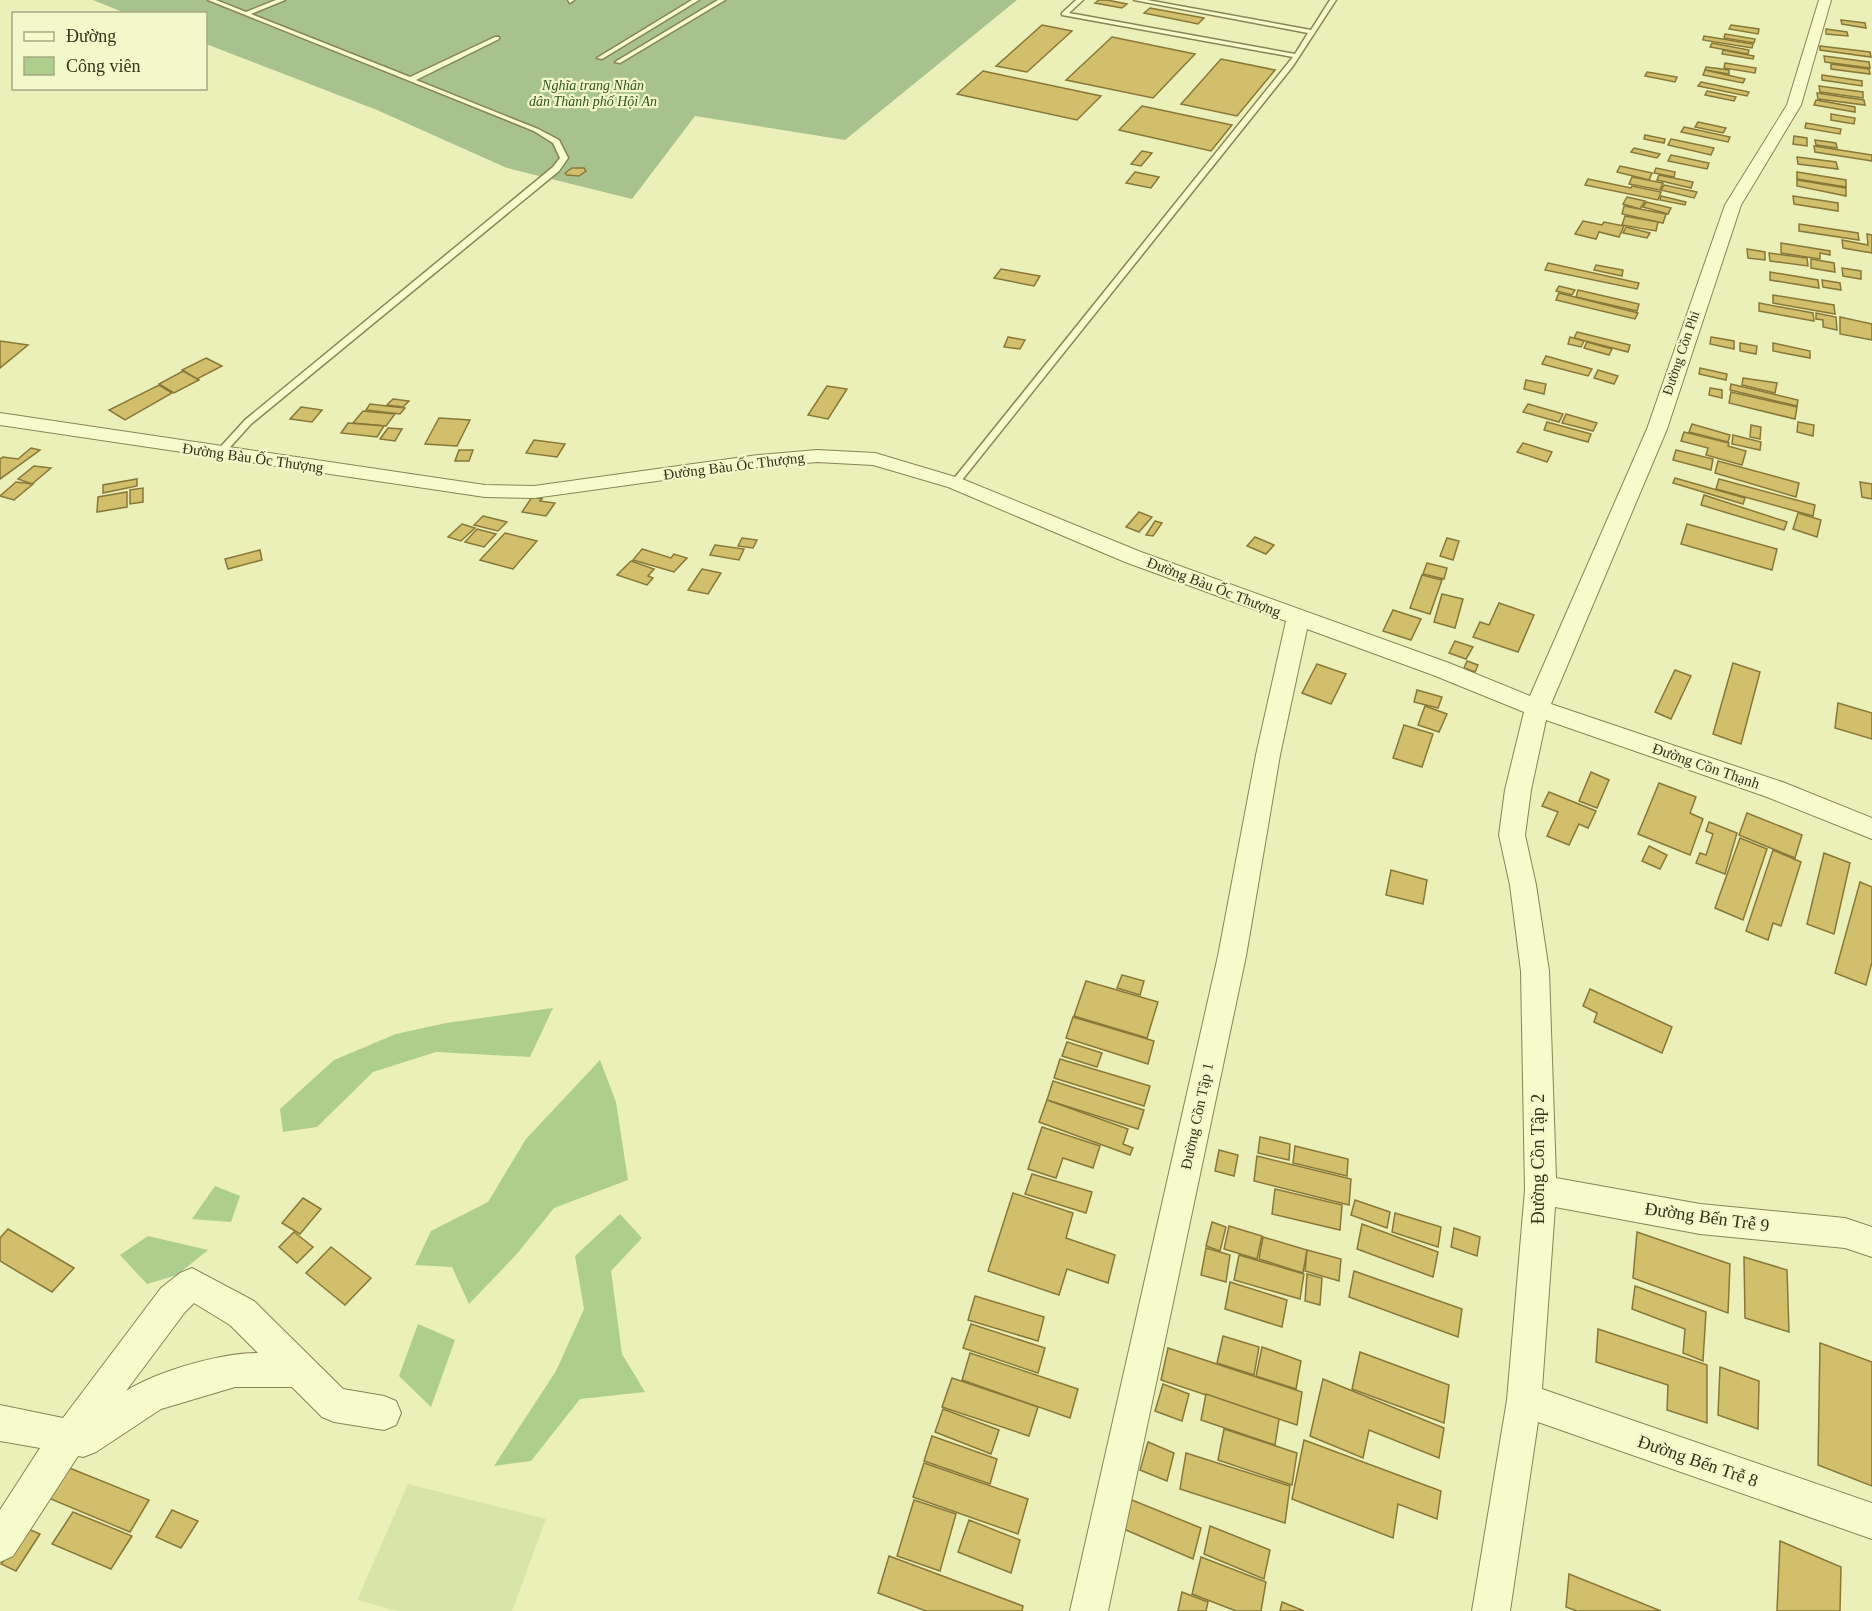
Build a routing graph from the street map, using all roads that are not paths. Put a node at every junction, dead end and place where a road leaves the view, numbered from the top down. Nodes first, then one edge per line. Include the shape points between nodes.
1 (211, 0) edge
2 (282, 0) edge
3 (696, 0) edge
4 (722, 0) edge
5 (1080, 0) edge
6 (1137, 0) edge
7 (1333, 0) edge
8 (1825, 0) edge
9 (248, 14) junction
10 (1312, 32) junction
11 (496, 38) dead end
12 (1296, 56) junction
13 (600, 58) dead end
14 (618, 62) dead end
15 (410, 80) junction
16 (0, 419) edge
17 (220, 453) junction
18 (955, 483) junction
19 (1299, 619) junction
20 (1538, 708) junction
21 (1872, 829) edge
22 (1541, 1190) junction
23 (1872, 1242) edge
24 (299, 1370) junction
25 (1524, 1400) junction
26 (384, 1413) dead end
27 (0, 1423) edge
28 (71, 1436) junction
29 (1872, 1521) edge
30 (0, 1543) edge
31 (1089, 1611) edge
32 (1491, 1611) edge

1 - 9 lane
2 - 9 lane
3 - 13 lane
4 - 14 lane
5 - 12 lane via 1064,14
6 - 10 lane
7 - 10 lane
8 - 20 street, Đường Cồn Phi via 1794,105 1733,205 1657,429
9 - 15 lane
10 - 12 lane
11 - 15 lane
12 - 18 lane
15 - 17 lane via 536,130 556,142 564,158 556,169 248,422
16 - 17 street, Đường Bàu Ốc Thượng
17 - 18 street, Đường Bàu Ốc Thượng via 485,491 579,488 817,456 875,459
18 - 19 street, Đường Bàu Ốc Thượng via 1133,557
19 - 20 street, Đường Bàu Ốc Thượng
19 - 31 street, Đường Cồn Tập 1 via 1268,755 1232,956
20 - 21 street, Đường Cồn Thạnh via 1776,790
20 - 22 street, Đường Cồn Tập 2 via 1518,790 1512,835 1535,971
22 - 23 street, Đường Bến Trễ 9 via 1700,1219 1845,1233
22 - 25 street, Đường Cồn Tập 2
24 - 26 street via 334,1405
24 - 28 street via 235,1370 153,1394 83,1439
24 - 28 street via 242,1313 192,1284 173,1300
25 - 29 street, Đường Bến Trễ 8
25 - 32 street, Đường Cồn Tập 2
27 - 28 street
28 - 30 street

